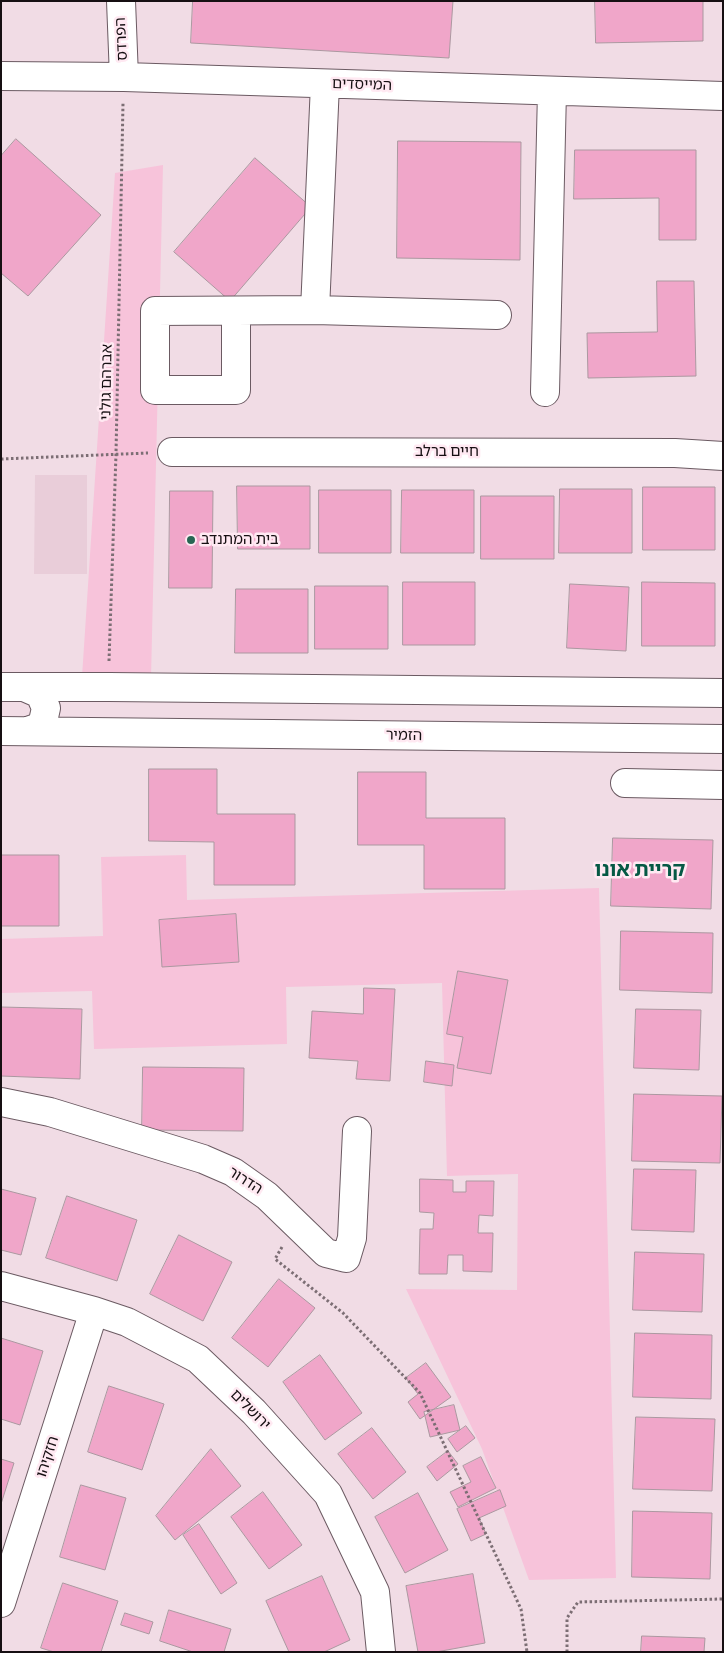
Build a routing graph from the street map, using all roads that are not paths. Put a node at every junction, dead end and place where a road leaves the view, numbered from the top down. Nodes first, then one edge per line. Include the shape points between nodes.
1 (120, 1) edge
2 (1, 76) edge
3 (124, 77) junction
4 (325, 84) junction
5 (552, 90) junction
6 (723, 96) edge
7 (314, 310) junction
8 (236, 311) dead end
9 (497, 315) dead end
10 (545, 392) dead end
11 (172, 452) road end
12 (723, 456) edge
13 (13, 687) edge
14 (97, 687) junction
15 (723, 693) edge
16 (14, 731) edge
17 (85, 732) junction
18 (723, 739) edge
19 (625, 784) dead end
20 (723, 785) edge
21 (1, 1102) edge
22 (357, 1131) dead end
23 (1, 1286) edge
24 (94, 1311) junction
25 (1, 1603) edge
26 (381, 1652) edge

1 - 3 street, הפרדס
2 - 3 street, המייסדים
3 - 4 street, המייסדים
4 - 5 street, המייסדים
4 - 7 street
5 - 6 street, המייסדים
5 - 10 street
7 - 8 street
7 - 9 street
11 - 12 street, חיים ברלב via 665,453
13 - 14 street, הזמיר
13 - 16 street, הזמיר via 40,694 46,708 42,726
14 - 15 street, הזמיר
14 - 17 street via 72,694 67,709 72,723
16 - 17 street, הזמיר
17 - 18 street, הזמיר
19 - 20 street
21 - 22 street, הדרור via 50,1112 203,1159 233,1172 267,1196 326,1253 346,1258 352,1238
23 - 24 street, ירושלים
24 - 25 street, חזקיהו
24 - 26 street, ירושלים via 127,1322 198,1359 254,1412 328,1494 375,1592

